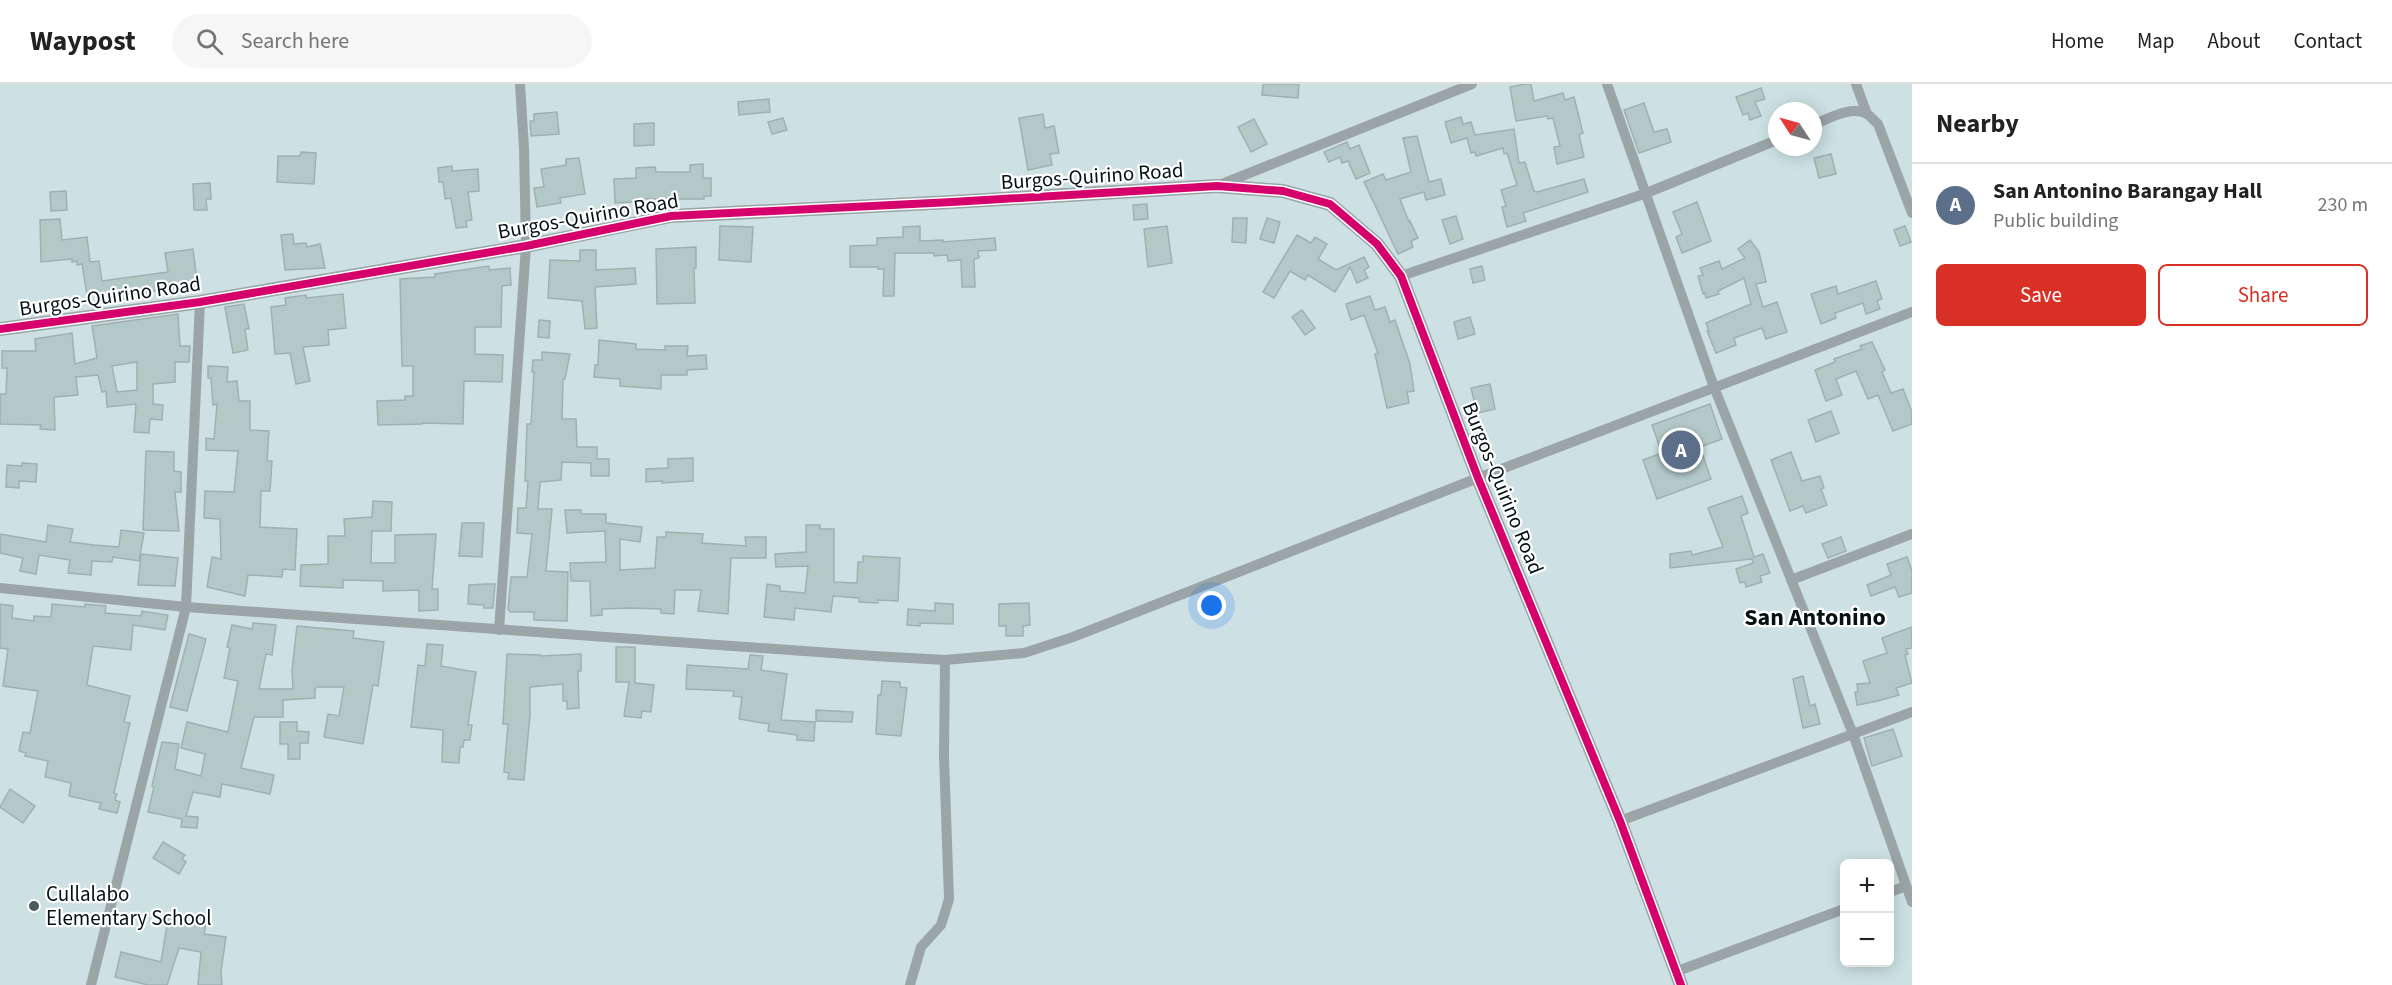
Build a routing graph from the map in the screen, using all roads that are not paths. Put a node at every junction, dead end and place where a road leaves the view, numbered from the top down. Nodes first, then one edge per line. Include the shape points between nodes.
1 (520, 84) edge
2 (1472, 84) edge
3 (1607, 84) edge
4 (1856, 84) edge
5 (1867, 114) junction
6 (1822, 121) edge
7 (1768, 144) edge
8 (1216, 186) junction
9 (1644, 194) junction
10 (1912, 213) edge
11 (526, 246) junction
12 (1401, 276) junction
13 (200, 302) junction
14 (1912, 312) edge
15 (0, 329) edge
16 (1714, 387) junction
17 (1478, 478) junction
18 (1912, 534) edge
19 (1791, 580) junction
20 (0, 588) edge
21 (186, 607) junction
22 (500, 630) junction
23 (945, 660) junction
24 (1912, 712) edge
25 (1853, 734) junction
26 (1620, 821) junction
27 (1906, 885) junction
28 (1894, 890) edge
29 (1912, 902) edge
30 (1840, 911) edge
31 (1678, 979) edge
32 (91, 985) edge
33 (910, 985) edge

1 - 11 street
2 - 8 street
3 - 9 street
4 - 5 street
5 - 6 street via 1843,113
5 - 10 street via 1878,124
7 - 9 street
8 - 11 street, Burgos-Quirino Road via 671,216
8 - 12 street, Burgos-Quirino Road via 1283,191 1330,204 1377,243
9 - 12 street
9 - 16 street
11 - 13 street, Burgos-Quirino Road
11 - 22 street
12 - 17 street, Burgos-Quirino Road
13 - 15 street, Burgos-Quirino Road
13 - 21 street
14 - 16 street
16 - 17 street
16 - 19 street
17 - 23 street via 1073,637 1024,653
17 - 26 street, Burgos-Quirino Road
18 - 19 street
19 - 25 street
20 - 21 street
21 - 22 street
21 - 32 street
22 - 23 street
23 - 33 street via 949,899 941,925 921,947
24 - 25 street
25 - 26 street
25 - 27 street
26 - 31 street, Burgos-Quirino Road
27 - 28 street
27 - 29 street
30 - 31 street

